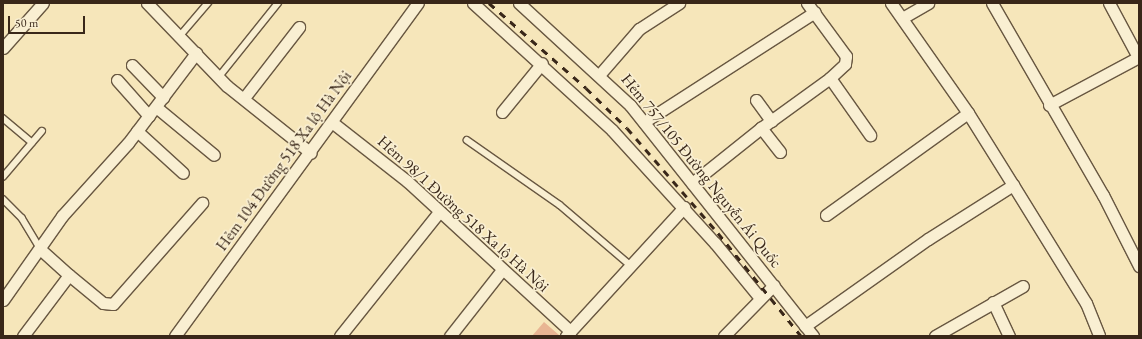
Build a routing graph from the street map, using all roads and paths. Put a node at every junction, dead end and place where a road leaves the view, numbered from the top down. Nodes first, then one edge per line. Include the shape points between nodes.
1 (43, 3) edge
2 (147, 3) edge
3 (208, 3) edge
4 (278, 3) edge
5 (418, 3) edge
6 (473, 3) edge
7 (519, 3) edge
8 (679, 3) edge
9 (807, 3) edge
10 (891, 3) edge
11 (928, 3) edge
12 (992, 3) edge
13 (1109, 3) edge
14 (815, 12) junction
15 (904, 17) junction
16 (299, 27) dead end
17 (179, 37) junction
18 (3, 48) edge
19 (196, 53) junction
20 (1138, 57) edge
21 (542, 63) junction
22 (132, 65) dead end
23 (600, 74) junction
24 (218, 78) junction
25 (830, 78) junction
26 (117, 80) dead end
27 (163, 97) junction
28 (244, 98) junction
29 (756, 100) dead end
30 (1049, 104) junction
31 (156, 106) junction
32 (502, 112) dead end
33 (968, 113) junction
34 (149, 116) junction
35 (3, 118) edge
36 (771, 121) junction
37 (644, 122) junction
38 (333, 123) junction
39 (760, 128) junction
40 (42, 131) dead end
41 (137, 131) junction
42 (870, 135) dead end
43 (467, 140) dead end
44 (32, 142) junction
45 (780, 152) dead end
46 (311, 153) junction
47 (214, 155) dead end
48 (183, 173) dead end
49 (3, 177) edge
50 (692, 183) junction
51 (1013, 185) junction
52 (3, 199) edge
53 (202, 203) dead end
54 (684, 207) junction
55 (439, 212) junction
56 (826, 215) dead end
57 (40, 249) junction
58 (630, 264) junction
59 (1139, 266) edge
60 (502, 270) junction
61 (69, 275) junction
62 (774, 285) junction
63 (1023, 286) dead end
64 (760, 298) junction
65 (3, 300) edge
66 (993, 302) junction
67 (805, 326) junction
68 (568, 334) edge
69 (23, 336) edge
70 (175, 336) edge
71 (340, 336) edge
72 (450, 336) edge
73 (724, 336) edge
74 (813, 336) edge
75 (935, 336) edge
76 (1010, 336) edge
77 (1099, 336) edge

1 - 18 street
2 - 17 street
3 - 17 lane
4 - 24 lane
5 - 38 street, Hẻm 104 Đường 518 Xa lộ Hà Nội
6 - 21 street
7 - 23 street, Hẻm 757/105 Đường Nguyễn Ái Quốc
8 - 23 street via 639,29
9 - 14 street
10 - 15 street
11 - 15 street
12 - 30 street
13 - 20 street
14 - 25 street via 846,56 845,64
14 - 37 street
15 - 33 street
16 - 28 street
17 - 19 street
19 - 24 street
19 - 27 street
20 - 30 street
21 - 32 street
21 - 54 street via 612,130
22 - 27 street
23 - 37 street, Hẻm 757/105 Đường Nguyễn Ái Quốc
24 - 28 street
25 - 36 street
25 - 42 street
26 - 34 street
27 - 31 street
28 - 46 street
29 - 36 street
30 - 59 street via 1103,195
31 - 34 street
31 - 47 street
33 - 51 street
33 - 56 street
34 - 41 street
35 - 44 lane
36 - 39 street
37 - 50 street, Hẻm 757/105 Đường Nguyễn Ái Quốc
38 - 46 street, Hẻm 104 Đường 518 Xa lộ Hà Nội
38 - 55 street, Hẻm 98/1 Đường 518 Xa lộ Hà Nội via 399,175
39 - 45 street
39 - 50 street
40 - 44 lane
41 - 48 street
41 - 57 street via 62,216
43 - 58 lane via 560,205
44 - 49 lane
46 - 70 street, Hẻm 104 Đường 518 Xa lộ Hà Nội
50 - 62 street, Hẻm 757/105 Đường Nguyễn Ái Quốc
51 - 67 street via 928,239
51 - 77 street via 1086,304
52 - 57 lane via 22,218
53 - 61 street via 113,304 103,303
54 - 58 street
54 - 64 street
55 - 60 street, Hẻm 98/1 Đường 518 Xa lộ Hà Nội
55 - 71 street
57 - 61 street
57 - 65 street
58 - 68 street
60 - 68 street, Hẻm 98/1 Đường 518 Xa lộ Hà Nội
60 - 72 street
61 - 69 street
62 - 64 street
62 - 67 street, Hẻm 757/105 Đường Nguyễn Ái Quốc
63 - 66 street
64 - 73 street
66 - 75 street
66 - 76 street
67 - 74 street, Hẻm 757/105 Đường Nguyễn Ái Quốc

